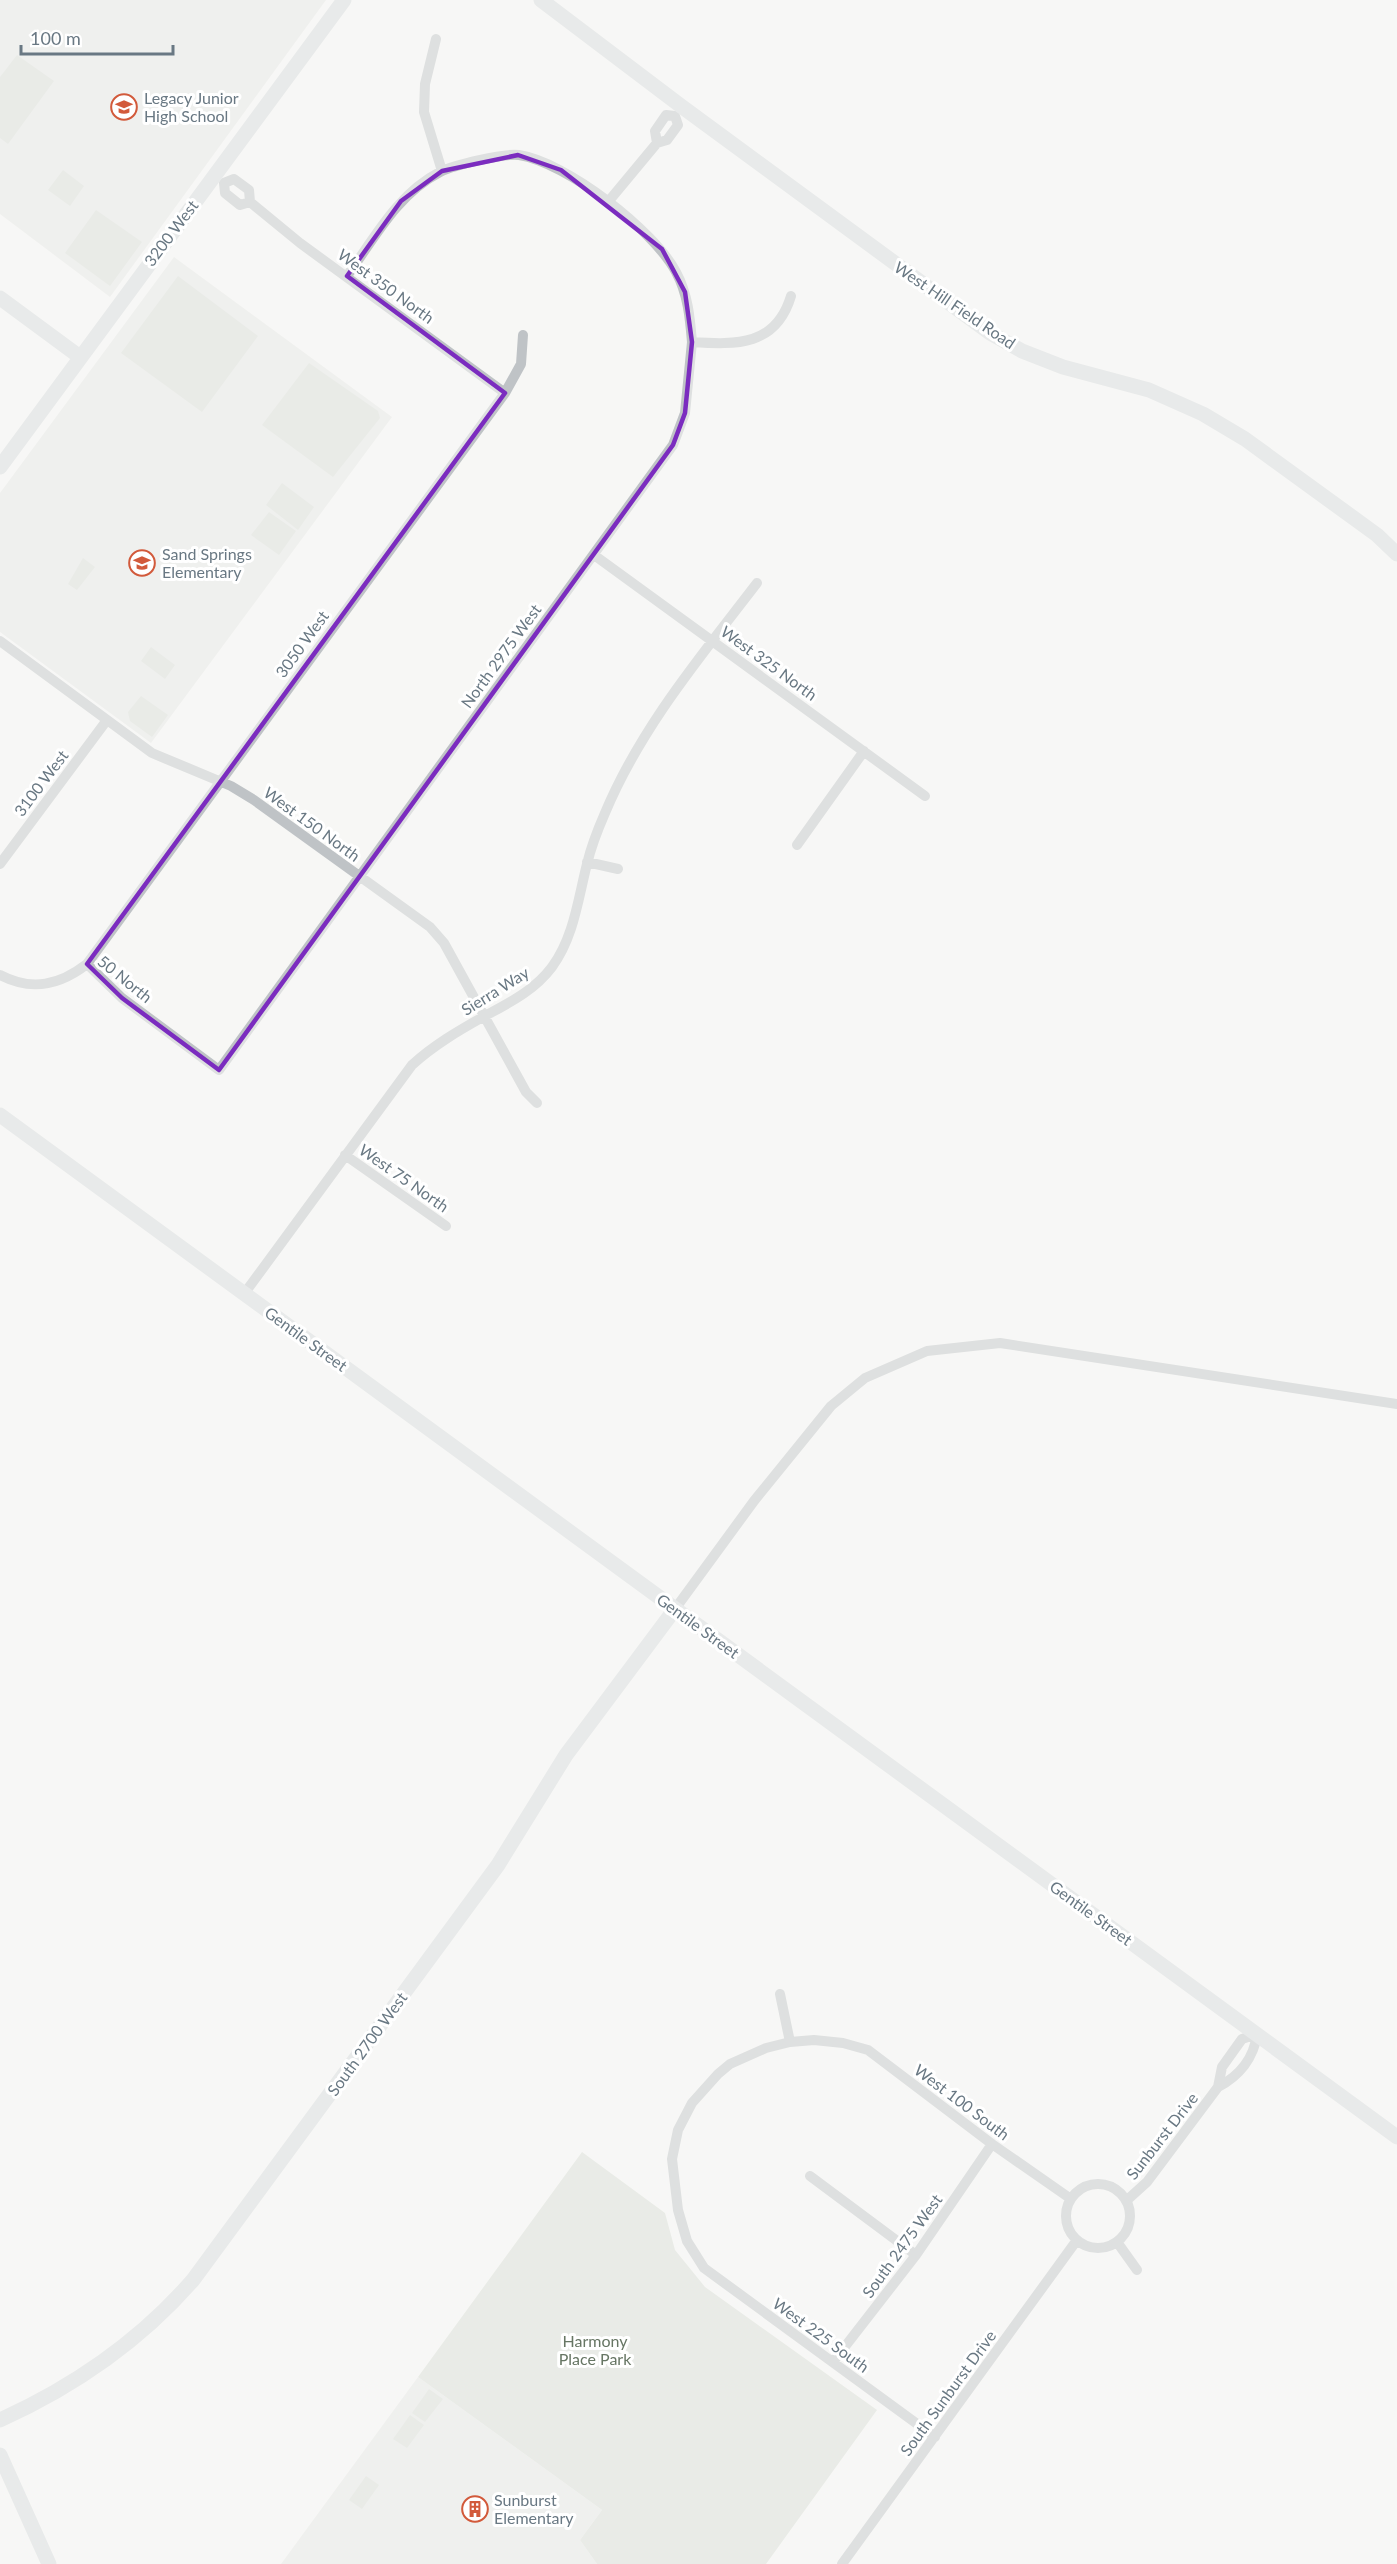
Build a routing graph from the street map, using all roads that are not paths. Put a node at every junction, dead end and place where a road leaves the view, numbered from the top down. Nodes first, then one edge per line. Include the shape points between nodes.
1 (344, 0) edge
2 (542, 0) edge
3 (436, 39) dead end
4 (678, 111) junction
5 (442, 171) junction
6 (219, 180) junction
7 (250, 202) junction
8 (608, 202) junction
9 (347, 276) junction
10 (791, 296) dead end
11 (0, 298) edge
12 (523, 335) dead end
13 (692, 342) junction
14 (80, 357) junction
15 (505, 393) junction
16 (0, 467) edge
17 (1397, 554) edge
18 (594, 555) junction
19 (757, 583) dead end
20 (0, 641) edge
21 (713, 641) junction
22 (107, 720) junction
23 (864, 752) junction
24 (220, 782) junction
25 (925, 796) dead end
26 (797, 845) dead end
27 (587, 862) junction
28 (0, 864) edge
29 (618, 869) dead end
30 (359, 876) junction
31 (87, 964) junction
32 (0, 975) edge
33 (484, 1017) junction
34 (219, 1070) joint
35 (537, 1103) dead end
36 (0, 1115) edge
37 (345, 1155) junction
38 (446, 1226) dead end
39 (244, 1294) junction
40 (1397, 1404) edge
41 (675, 1609) junction
42 (780, 1994) dead end
43 (1257, 2034) junction
44 (790, 2043) junction
45 (1218, 2087) junction
46 (1397, 2137) edge
47 (992, 2144) junction
48 (810, 2176) dead end
49 (1071, 2199) junction
50 (1126, 2201) junction
51 (1077, 2240) junction
52 (1117, 2242) junction
53 (916, 2255) junction
54 (1137, 2270) dead end
55 (833, 2362) junction
56 (0, 2420) edge
57 (935, 2437) junction
58 (0, 2455) edge
59 (50, 2564) edge
60 (842, 2564) edge

1 - 6 main road, 3200 West
2 - 4 main road, West Hill Field Road
3 - 5 street via 425,84 424,112
4 - 8 street via 678,124 667,140 657,143
4 - 17 main road, West Hill Field Road via 990,333 1063,367 1149,390 1203,414 1245,439 1377,535
5 - 8 street, North 2975 West via 518,154 561,170
5 - 9 street via 401,201
6 - 7 street, West 350 North via 225,193 240,205
6 - 7 street, West 350 North via 234,179 249,190
6 - 14 main road, 3200 West
7 - 9 street, West 350 North
8 - 13 street, North 2975 West via 662,249 676,272 685,292
9 - 15 street, West 350 North
10 - 13 street via 786,313 759,338 735,343
11 - 14 main road
12 - 15 street, 3050 West via 521,363
13 - 18 street, North 2975 West via 686,413 674,445
14 - 16 main road, 3200 West
15 - 24 street, 3050 West
18 - 21 street, West 325 North
18 - 30 street, North 2975 West
19 - 21 street, Sierra Way
20 - 22 street, West 150 North
21 - 23 street, West 325 North
21 - 27 street, Sierra Way via 640,742 604,814
22 - 24 street, West 150 North via 152,753
22 - 28 street, 3100 West
23 - 25 street, West 325 North
23 - 26 street
24 - 30 street, West 150 North via 254,800
24 - 31 street, 3050 West
27 - 29 street
27 - 33 street, Sierra Way via 570,931 554,965 541,981
30 - 33 street, West 150 North via 437,934
30 - 34 street, North 2975 West
31 - 32 street, 50 North via 70,977 42,985 16,983
31 - 34 street, 50 North via 122,998
33 - 35 street, West 150 North via 526,1092
33 - 37 street, Sierra Way via 441,1041 412,1065
36 - 39 main road, Gentile Street
37 - 38 street, West 75 North
37 - 39 street, Sierra Way
39 - 41 main road, Gentile Street
40 - 41 street via 1000,1343 927,1351 866,1378 831,1406 754,1501
41 - 43 main road, Gentile Street
41 - 56 main road, South 2700 West via 567,1755 498,1865 194,2280 169,2308 113,2356 58,2391
42 - 44 street
43 - 45 street, Sunburst Drive via 1255,2049 1235,2078
43 - 45 street, Sunburst Drive via 1240,2040 1222,2067
43 - 46 main road, Gentile Street
44 - 47 street, West 100 South via 830,2042 868,2050
44 - 55 street, West 225 South via 766,2048 730,2064 692,2103 678,2130 672,2159 675,2193 681,2226 709,2272
45 - 50 street, Sunburst Drive via 1147,2182
47 - 49 street, West 100 South
47 - 53 street, South 2475 West
48 - 53 street
49 - 50 street via 1089,2186 1099,2185 1110,2187
49 - 51 street via 1067,2225
50 - 52 street via 1130,2219 1124,2236
51 - 52 street via 1096,2248
51 - 57 street, South Sunburst Drive
52 - 54 street
53 - 55 street, South 2475 West
55 - 57 street, West 225 South
57 - 60 street, South Sunburst Drive
58 - 59 main road

